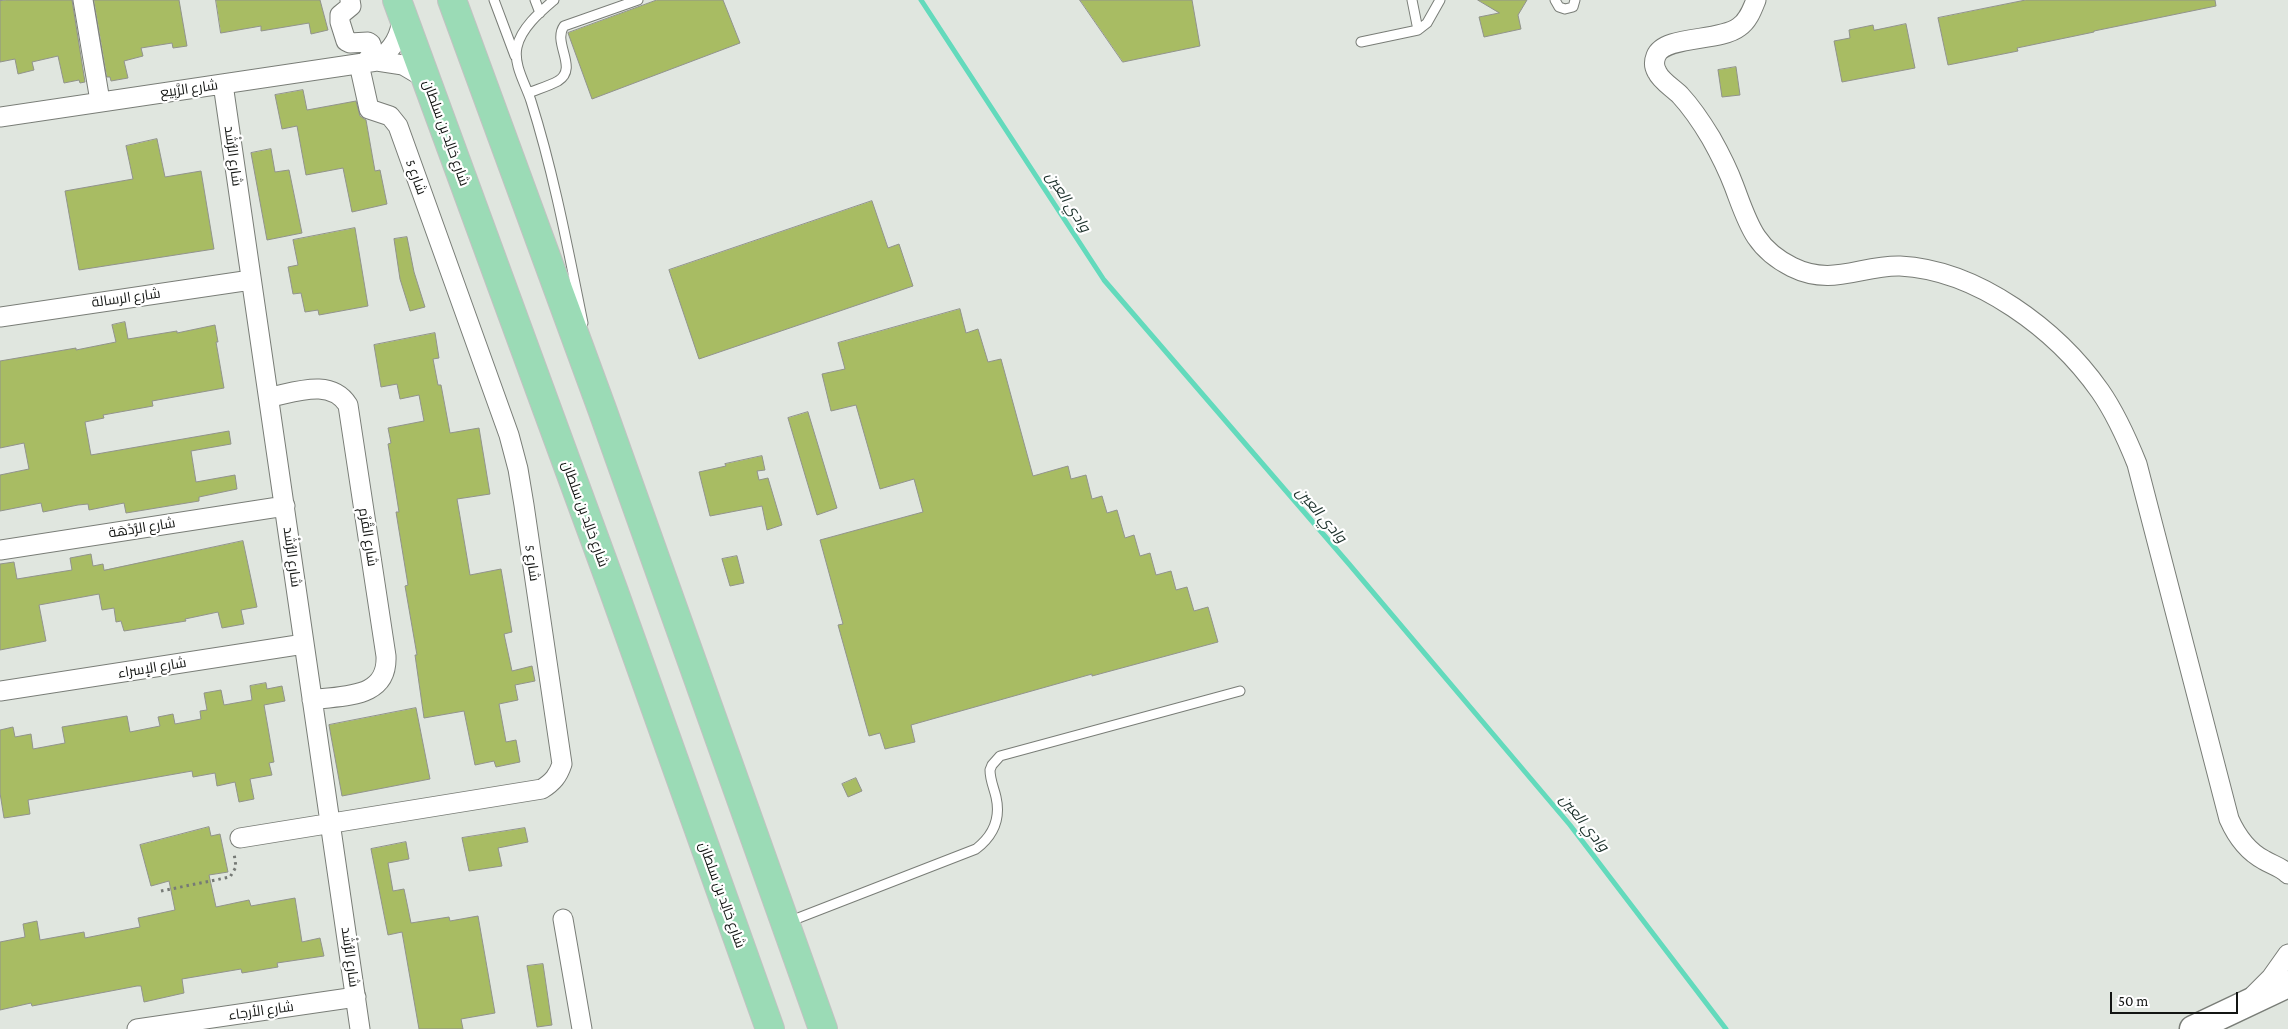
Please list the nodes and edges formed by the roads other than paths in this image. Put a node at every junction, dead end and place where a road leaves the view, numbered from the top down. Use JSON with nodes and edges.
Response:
{"nodes":[{"id":1,"x":83,"y":0,"type":"edge"},
{"id":2,"x":350,"y":0,"type":"edge"},
{"id":3,"x":452,"y":0,"type":"edge"},
{"id":4,"x":494,"y":0,"type":"edge"},
{"id":5,"x":535,"y":0,"type":"edge"},
{"id":6,"x":554,"y":0,"type":"edge"},
{"id":7,"x":638,"y":0,"type":"edge"},
{"id":8,"x":1412,"y":0,"type":"edge"},
{"id":9,"x":1440,"y":0,"type":"edge"},
{"id":10,"x":1556,"y":0,"type":"edge"},
{"id":11,"x":1575,"y":0,"type":"edge"},
{"id":12,"x":1756,"y":0,"type":"edge"},
{"id":13,"x":400,"y":8,"type":"edge"},
{"id":14,"x":540,"y":12,"type":"junction"},
{"id":15,"x":1418,"y":30,"type":"junction"},
{"id":16,"x":1361,"y":42,"type":"dead end"},
{"id":17,"x":517,"y":61,"type":"junction"},
{"id":18,"x":367,"y":62,"type":"junction"},
{"id":19,"x":426,"y":78,"type":"junction"},
{"id":20,"x":223,"y":84,"type":"junction"},
{"id":21,"x":528,"y":93,"type":"junction"},
{"id":22,"x":100,"y":101,"type":"junction"},
{"id":23,"x":0,"y":117,"type":"edge"},
{"id":24,"x":251,"y":280,"type":"junction"},
{"id":25,"x":0,"y":317,"type":"edge"},
{"id":26,"x":270,"y":397,"type":"junction"},
{"id":27,"x":602,"y":409,"type":"junction"},
{"id":28,"x":285,"y":506,"type":"junction"},
{"id":29,"x":0,"y":550,"type":"edge"},
{"id":30,"x":304,"y":644,"type":"junction"},
{"id":31,"x":0,"y":691,"type":"edge"},
{"id":32,"x":1240,"y":691,"type":"dead end"},
{"id":33,"x":312,"y":700,"type":"junction"},
{"id":34,"x":330,"y":823,"type":"junction"},
{"id":35,"x":240,"y":838,"type":"road end"},
{"id":36,"x":2288,"y":874,"type":"edge"},
{"id":37,"x":562,"y":919,"type":"dead end"},
{"id":38,"x":785,"y":923,"type":"junction"},
{"id":39,"x":2288,"y":954,"type":"edge"},
{"id":40,"x":2288,"y":984,"type":"edge"},
{"id":41,"x":356,"y":997,"type":"junction"},
{"id":42,"x":2246,"y":1004,"type":"junction"},
{"id":43,"x":768,"y":1027,"type":"edge"},
{"id":44,"x":138,"y":1029,"type":"edge"},
{"id":45,"x":360,"y":1029,"type":"edge"},
{"id":46,"x":582,"y":1029,"type":"edge"},
{"id":47,"x":823,"y":1029,"type":"edge"},
{"id":48,"x":2193,"y":1029,"type":"edge"}],
"edges":[{"from":1,"to":22,"type":"street"},
{"from":2,"to":18,"type":"street","name":"شارع 5"},
{"from":3,"to":27,"type":"main road"},
{"from":4,"to":17,"type":"lane"},
{"from":5,"to":14,"type":"lane"},
{"from":6,"to":14,"type":"lane"},
{"from":7,"to":21,"type":"lane"},
{"from":8,"to":15,"type":"lane"},
{"from":9,"to":15,"type":"lane"},
{"from":10,"to":11,"type":"lane"},
{"from":12,"to":36,"type":"street"},
{"from":13,"to":18,"type":"street"},
{"from":13,"to":19,"type":"main road","name":"شارع خالِد بن سلطان"},
{"from":14,"to":17,"type":"lane"},
{"from":15,"to":16,"type":"lane"},
{"from":17,"to":21,"type":"lane"},
{"from":18,"to":19,"type":"street","name":"شارع الرَّبِيع"},
{"from":18,"to":20,"type":"street","name":"شارع الرَّبِيع"},
{"from":18,"to":34,"type":"street","name":"شارع 5"},
{"from":19,"to":43,"type":"main road","name":"شارع خالِد بن سلطان"},
{"from":20,"to":22,"type":"street","name":"شارع الرَّبِيع"},
{"from":20,"to":24,"type":"street","name":"شارع الرُّشْد"},
{"from":21,"to":27,"type":"lane"},
{"from":22,"to":23,"type":"street","name":"شارع الرَّبِيع"},
{"from":24,"to":25,"type":"street","name":"شارع الرسالة"},
{"from":24,"to":26,"type":"street","name":"شارع الرُّشْد"},
{"from":26,"to":28,"type":"street","name":"شارع الرُّشْد"},
{"from":26,"to":33,"type":"street","name":"شارع القُرْم"},
{"from":27,"to":38,"type":"main road"},
{"from":28,"to":29,"type":"street","name":"شارع الرُّدْهَة"},
{"from":28,"to":30,"type":"street","name":"شارع الرُّشْد"},
{"from":30,"to":31,"type":"street","name":"شارع الإسراء"},
{"from":30,"to":33,"type":"street","name":"شارع الرُّشْد"},
{"from":32,"to":38,"type":"lane"},
{"from":33,"to":34,"type":"street","name":"شارع الرُّشْد"},
{"from":34,"to":35,"type":"street","name":"شارع 5"},
{"from":34,"to":41,"type":"street","name":"شارع الرُّشْد"},
{"from":37,"to":46,"type":"street"},
{"from":38,"to":47,"type":"main road"},
{"from":39,"to":42,"type":"street"},
{"from":40,"to":42,"type":"main road"},
{"from":41,"to":44,"type":"street","name":"شارع الأرجاء"},
{"from":41,"to":45,"type":"street","name":"شارع الرُّشْد"},
{"from":42,"to":48,"type":"main road"}]}
